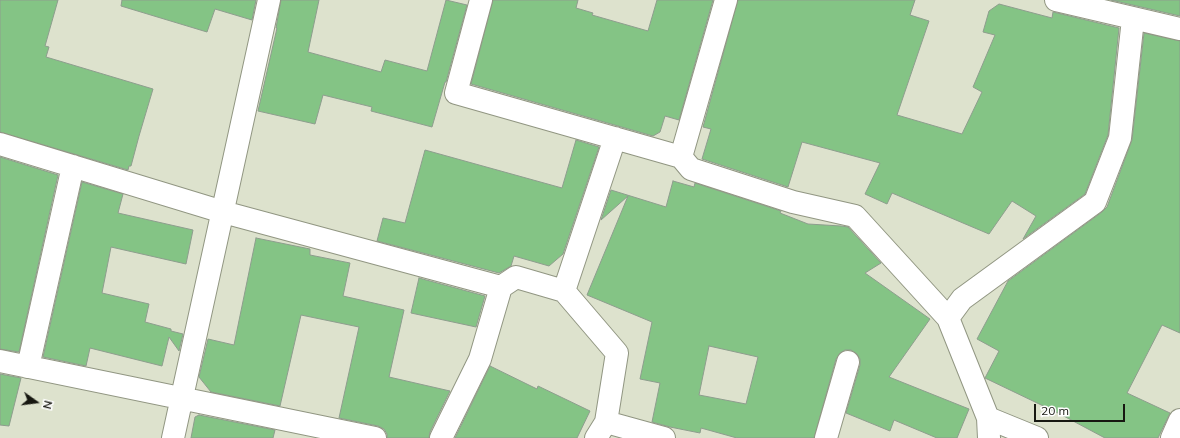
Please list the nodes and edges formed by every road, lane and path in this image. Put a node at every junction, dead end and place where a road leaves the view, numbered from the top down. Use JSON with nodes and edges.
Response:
{"nodes":[{"id":1,"x":269,"y":0,"type":"edge"},
{"id":2,"x":481,"y":0,"type":"edge"},
{"id":3,"x":726,"y":0,"type":"edge"},
{"id":4,"x":1056,"y":0,"type":"edge"},
{"id":5,"x":1083,"y":3,"type":"edge"},
{"id":6,"x":1133,"y":19,"type":"junction"},
{"id":7,"x":1180,"y":29,"type":"edge"},
{"id":8,"x":614,"y":138,"type":"junction"},
{"id":9,"x":0,"y":144,"type":"edge"},
{"id":10,"x":681,"y":157,"type":"junction"},
{"id":11,"x":73,"y":166,"type":"junction"},
{"id":12,"x":223,"y":212,"type":"junction"},
{"id":13,"x":501,"y":287,"type":"junction"},
{"id":14,"x":564,"y":291,"type":"junction"},
{"id":15,"x":948,"y":318,"type":"junction"},
{"id":16,"x":0,"y":361,"type":"edge"},
{"id":17,"x":848,"y":362,"type":"dead end"},
{"id":18,"x":28,"y":367,"type":"junction"},
{"id":19,"x":182,"y":399,"type":"junction"},
{"id":20,"x":1180,"y":420,"type":"edge"},
{"id":21,"x":988,"y":428,"type":"edge"},
{"id":22,"x":601,"y":430,"type":"edge"},
{"id":23,"x":173,"y":438,"type":"edge"},
{"id":24,"x":375,"y":438,"type":"edge"},
{"id":25,"x":441,"y":438,"type":"edge"},
{"id":26,"x":664,"y":438,"type":"edge"},
{"id":27,"x":826,"y":438,"type":"edge"},
{"id":28,"x":1037,"y":438,"type":"edge"},
{"id":29,"x":1172,"y":438,"type":"edge"}],
"edges":[{"from":1,"to":12,"type":"street"},
{"from":2,"to":8,"type":"street"},
{"from":3,"to":10,"type":"street"},
{"from":4,"to":5,"type":"street"},
{"from":5,"to":6,"type":"street"},
{"from":6,"to":7,"type":"street"},
{"from":6,"to":15,"type":"street"},
{"from":8,"to":10,"type":"street"},
{"from":8,"to":14,"type":"street"},
{"from":9,"to":11,"type":"street"},
{"from":10,"to":15,"type":"street"},
{"from":11,"to":12,"type":"street"},
{"from":11,"to":18,"type":"street"},
{"from":12,"to":13,"type":"street"},
{"from":12,"to":19,"type":"street"},
{"from":13,"to":14,"type":"street"},
{"from":13,"to":25,"type":"street"},
{"from":14,"to":22,"type":"street"},
{"from":15,"to":21,"type":"street"},
{"from":16,"to":18,"type":"street"},
{"from":17,"to":27,"type":"street"},
{"from":18,"to":19,"type":"street"},
{"from":19,"to":23,"type":"street"},
{"from":19,"to":24,"type":"street"},
{"from":20,"to":29,"type":"street"},
{"from":21,"to":28,"type":"street"},
{"from":22,"to":26,"type":"street"}]}
